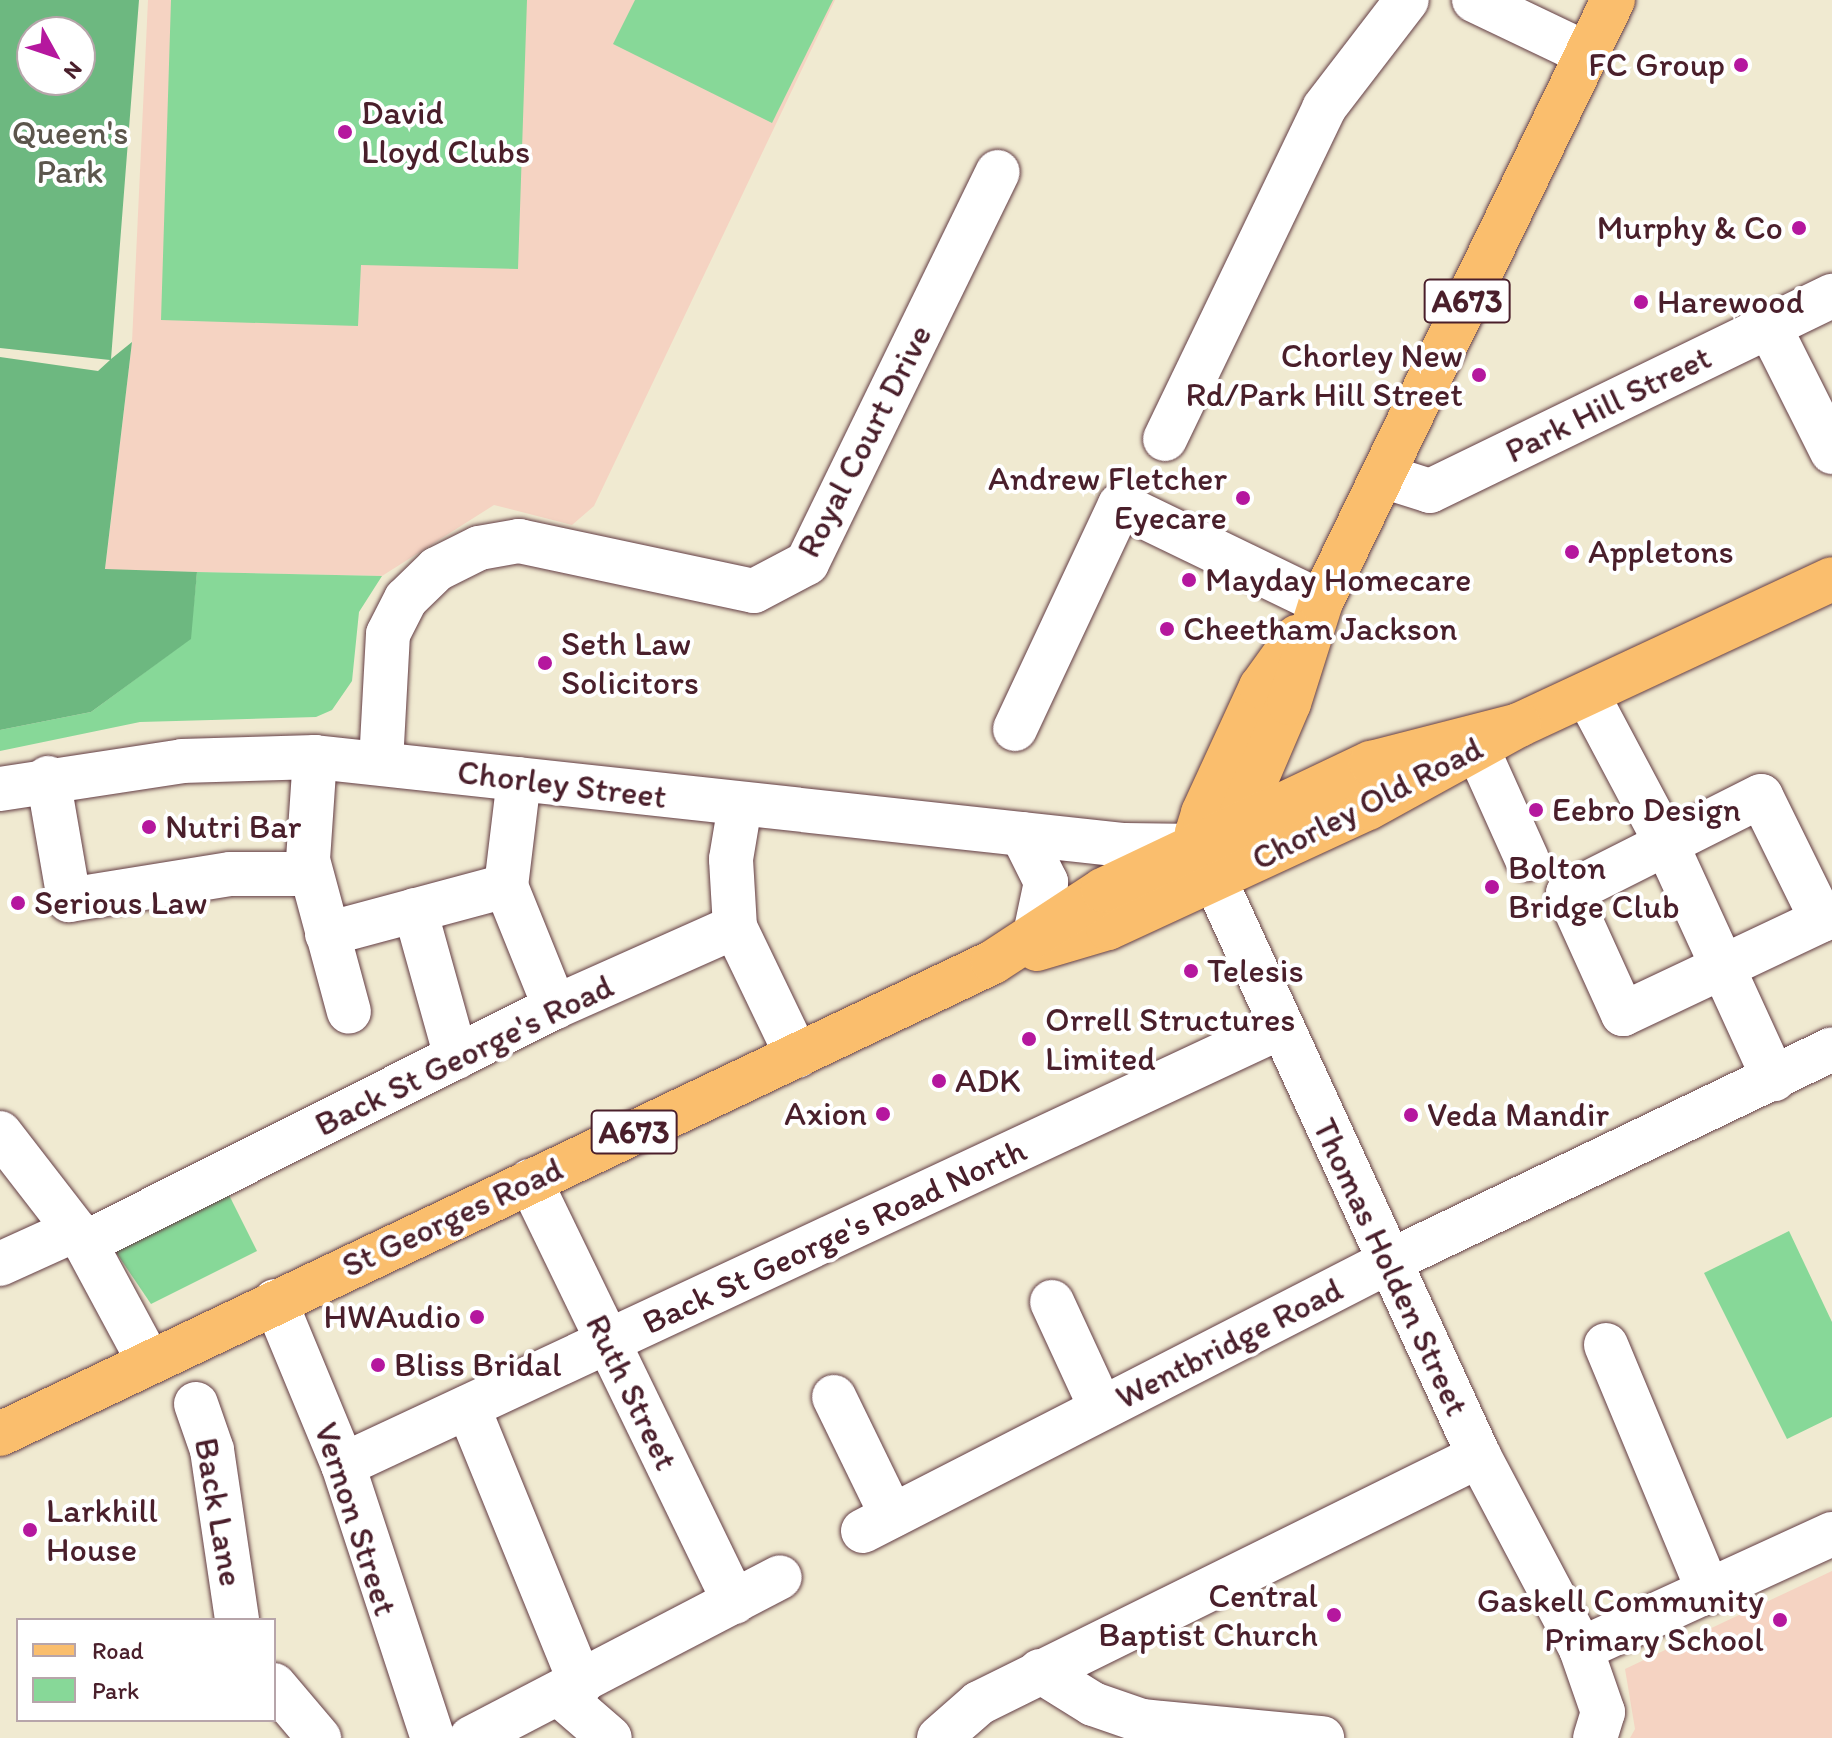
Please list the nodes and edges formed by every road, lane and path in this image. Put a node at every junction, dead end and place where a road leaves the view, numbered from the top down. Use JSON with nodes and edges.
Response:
{"nodes":[{"id":1,"x":1407,"y":0,"type":"edge"},
{"id":2,"x":1474,"y":0,"type":"edge"},
{"id":3,"x":1613,"y":0,"type":"edge"},
{"id":4,"x":1587,"y":54,"type":"junction"},
{"id":5,"x":998,"y":172,"type":"dead end"},
{"id":6,"x":1832,"y":296,"type":"edge"},
{"id":7,"x":1769,"y":326,"type":"junction"},
{"id":8,"x":1165,"y":439,"type":"dead end"},
{"id":9,"x":1832,"y":452,"type":"edge"},
{"id":10,"x":1383,"y":476,"type":"junction"},
{"id":11,"x":1826,"y":577,"type":"edge"},
{"id":12,"x":1321,"y":602,"type":"junction"},
{"id":13,"x":1587,"y":694,"type":"junction"},
{"id":14,"x":1519,"y":725,"type":"junction"},
{"id":15,"x":1015,"y":729,"type":"dead end"},
{"id":16,"x":1477,"y":748,"type":"junction"},
{"id":17,"x":315,"y":757,"type":"junction"},
{"id":18,"x":381,"y":763,"type":"junction"},
{"id":19,"x":48,"y":778,"type":"junction"},
{"id":20,"x":519,"y":779,"type":"junction"},
{"id":21,"x":0,"y":789,"type":"edge"},
{"id":22,"x":740,"y":805,"type":"junction"},
{"id":23,"x":1022,"y":834,"type":"junction"},
{"id":24,"x":1665,"y":841,"type":"junction"},
{"id":25,"x":1204,"y":853,"type":"junction"},
{"id":26,"x":1527,"y":859,"type":"dead end"},
{"id":27,"x":311,"y":874,"type":"junction"},
{"id":28,"x":506,"y":886,"type":"junction"},
{"id":29,"x":415,"y":910,"type":"junction"},
{"id":30,"x":1827,"y":917,"type":"edge"},
{"id":31,"x":735,"y":927,"type":"junction"},
{"id":32,"x":327,"y":934,"type":"junction"},
{"id":33,"x":1035,"y":934,"type":"junction"},
{"id":34,"x":993,"y":962,"type":"junction"},
{"id":35,"x":1725,"y":966,"type":"junction"},
{"id":36,"x":555,"y":1007,"type":"junction"},
{"id":37,"x":349,"y":1012,"type":"dead end"},
{"id":38,"x":1281,"y":1027,"type":"junction"},
{"id":39,"x":1832,"y":1049,"type":"edge"},
{"id":40,"x":797,"y":1056,"type":"junction"},
{"id":41,"x":456,"y":1057,"type":"junction"},
{"id":42,"x":1774,"y":1079,"type":"junction"},
{"id":43,"x":0,"y":1133,"type":"edge"},
{"id":44,"x":530,"y":1181,"type":"junction"},
{"id":45,"x":80,"y":1237,"type":"junction"},
{"id":46,"x":1388,"y":1262,"type":"junction"},
{"id":47,"x":0,"y":1264,"type":"edge"},
{"id":48,"x":275,"y":1301,"type":"junction"},
{"id":49,"x":1052,"y":1302,"type":"dead end"},
{"id":50,"x":608,"y":1342,"type":"junction"},
{"id":51,"x":149,"y":1362,"type":"junction"},
{"id":52,"x":1621,"y":1364,"type":"dead end"},
{"id":53,"x":834,"y":1397,"type":"dead end"},
{"id":54,"x":196,"y":1404,"type":"dead end"},
{"id":55,"x":468,"y":1407,"type":"junction"},
{"id":56,"x":1101,"y":1408,"type":"junction"},
{"id":57,"x":0,"y":1434,"type":"edge"},
{"id":58,"x":1479,"y":1456,"type":"junction"},
{"id":59,"x":343,"y":1465,"type":"junction"},
{"id":60,"x":1832,"y":1534,"type":"edge"},
{"id":61,"x":780,"y":1577,"type":"dead end"},
{"id":62,"x":1709,"y":1592,"type":"junction"},
{"id":63,"x":734,"y":1602,"type":"junction"},
{"id":64,"x":237,"y":1618,"type":"edge"},
{"id":65,"x":1581,"y":1649,"type":"junction"},
{"id":66,"x":1040,"y":1671,"type":"junction"},
{"id":67,"x":276,"y":1687,"type":"edge"},
{"id":68,"x":570,"y":1689,"type":"junction"},
{"id":69,"x":1118,"y":1725,"type":"edge"},
{"id":70,"x":319,"y":1738,"type":"edge"},
{"id":71,"x":433,"y":1738,"type":"edge"},
{"id":72,"x":471,"y":1738,"type":"edge"},
{"id":73,"x":610,"y":1738,"type":"edge"},
{"id":74,"x":939,"y":1738,"type":"edge"},
{"id":75,"x":1322,"y":1738,"type":"edge"},
{"id":76,"x":1595,"y":1738,"type":"edge"}],
"edges":[{"from":1,"to":8,"type":"street"},
{"from":2,"to":4,"type":"street"},
{"from":3,"to":4,"type":"main road","number":"A673"},
{"from":4,"to":10,"type":"main road","number":"A673"},
{"from":5,"to":18,"type":"street","name":"Royal Court Drive"},
{"from":6,"to":7,"type":"street","name":"Park Hill Street"},
{"from":7,"to":9,"type":"street"},
{"from":7,"to":10,"type":"street","name":"Park Hill Street"},
{"from":10,"to":12,"type":"main road","number":"A673"},
{"from":11,"to":13,"type":"main road","name":"Chorley Old Road"},
{"from":12,"to":15,"type":"street"},
{"from":12,"to":25,"type":"main road","number":"A673"},
{"from":13,"to":14,"type":"main road","name":"Chorley Old Road"},
{"from":13,"to":24,"type":"street"},
{"from":14,"to":16,"type":"main road","name":"Chorley Old Road"},
{"from":14,"to":25,"type":"main road","name":"Chorley Old Road"},
{"from":16,"to":25,"type":"main road","name":"Chorley Old Road"},
{"from":16,"to":26,"type":"street"},
{"from":17,"to":18,"type":"street","name":"Chorley Street"},
{"from":17,"to":19,"type":"street","name":"Chorley Street"},
{"from":17,"to":27,"type":"street"},
{"from":18,"to":20,"type":"street","name":"Chorley Street"},
{"from":19,"to":21,"type":"street","name":"Chorley Street"},
{"from":19,"to":27,"type":"street"},
{"from":20,"to":22,"type":"street","name":"Chorley Street"},
{"from":20,"to":28,"type":"street"},
{"from":22,"to":23,"type":"street","name":"Chorley Street"},
{"from":22,"to":31,"type":"street"},
{"from":23,"to":25,"type":"street","name":"Chorley Street"},
{"from":23,"to":33,"type":"street"},
{"from":24,"to":30,"type":"street"},
{"from":24,"to":35,"type":"street"},
{"from":24,"to":35,"type":"street"},
{"from":25,"to":33,"type":"main road","name":"St Georges Road","number":"A673"},
{"from":25,"to":34,"type":"main road","name":"St Georges Road","number":"A673"},
{"from":25,"to":38,"type":"street","name":"Thomas Holden Street"},
{"from":27,"to":32,"type":"street"},
{"from":28,"to":29,"type":"street"},
{"from":28,"to":36,"type":"street"},
{"from":29,"to":32,"type":"street"},
{"from":29,"to":41,"type":"street"},
{"from":30,"to":35,"type":"street"},
{"from":31,"to":36,"type":"street","name":"Back St George's Road"},
{"from":31,"to":40,"type":"street"},
{"from":32,"to":37,"type":"street"},
{"from":33,"to":34,"type":"main road","name":"St Georges Road","number":"A673"},
{"from":34,"to":40,"type":"main road","name":"St Georges Road","number":"A673"},
{"from":35,"to":42,"type":"street"},
{"from":36,"to":41,"type":"street","name":"Back St George's Road"},
{"from":38,"to":46,"type":"street","name":"Thomas Holden Street"},
{"from":38,"to":50,"type":"street","name":"Back St George's Road North"},
{"from":39,"to":42,"type":"street","name":"Wentbridge Road"},
{"from":40,"to":44,"type":"main road","name":"St Georges Road","number":"A673"},
{"from":41,"to":45,"type":"street","name":"Back St George's Road"},
{"from":42,"to":46,"type":"street","name":"Wentbridge Road"},
{"from":43,"to":45,"type":"street"},
{"from":44,"to":48,"type":"main road","name":"St Georges Road","number":"A673"},
{"from":44,"to":50,"type":"street","name":"Ruth Street"},
{"from":45,"to":47,"type":"street","name":"Back St George's Road"},
{"from":45,"to":51,"type":"street"},
{"from":46,"to":56,"type":"street","name":"Wentbridge Road"},
{"from":46,"to":58,"type":"street","name":"Thomas Holden Street"},
{"from":48,"to":51,"type":"main road","name":"St Georges Road","number":"A673"},
{"from":48,"to":59,"type":"street","name":"Vernon Street"},
{"from":49,"to":56,"type":"street","name":"Wentbridge Road"},
{"from":50,"to":55,"type":"street","name":"Back St George's Road North"},
{"from":50,"to":63,"type":"street","name":"Ruth Street"},
{"from":51,"to":57,"type":"main road","name":"St Georges Road","number":"A673"},
{"from":52,"to":62,"type":"street"},
{"from":53,"to":56,"type":"street","name":"Wentbridge Road"},
{"from":54,"to":64,"type":"street","name":"Back Lane"},
{"from":55,"to":59,"type":"street","name":"Back St George's Road North"},
{"from":55,"to":68,"type":"street"},
{"from":58,"to":65,"type":"street","name":"Thomas Holden Street"},
{"from":58,"to":66,"type":"street"},
{"from":59,"to":71,"type":"street","name":"Vernon Street"},
{"from":60,"to":62,"type":"street"},
{"from":61,"to":63,"type":"street"},
{"from":62,"to":65,"type":"street"},
{"from":63,"to":68,"type":"street"},
{"from":65,"to":76,"type":"street","name":"Thomas Holden Street"},
{"from":66,"to":69,"type":"street"},
{"from":66,"to":74,"type":"street"},
{"from":67,"to":70,"type":"street"},
{"from":68,"to":72,"type":"street"},
{"from":68,"to":73,"type":"street"},
{"from":69,"to":75,"type":"street"}]}
